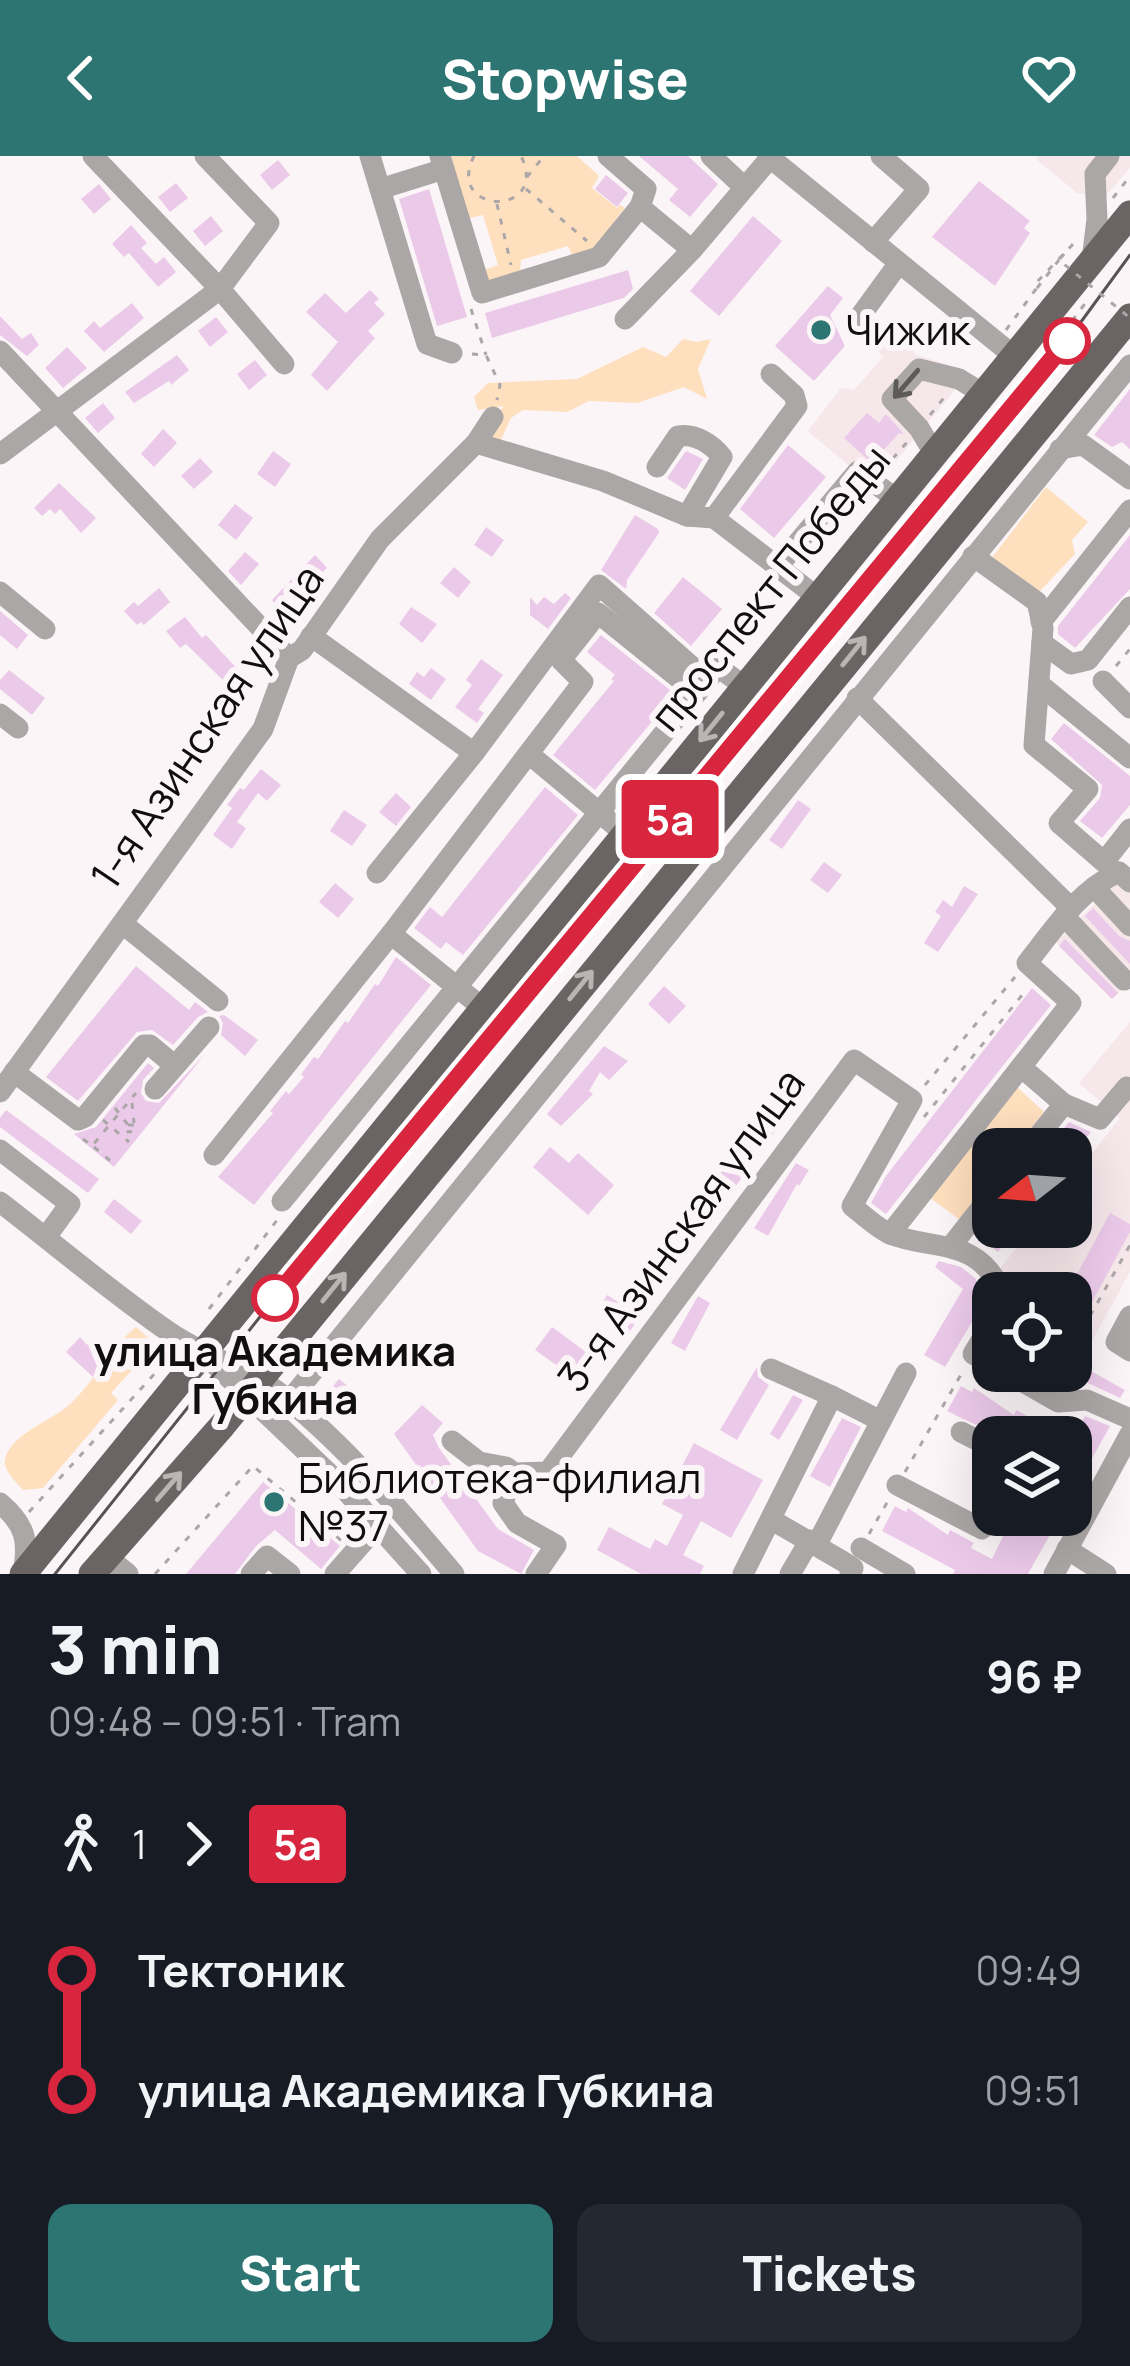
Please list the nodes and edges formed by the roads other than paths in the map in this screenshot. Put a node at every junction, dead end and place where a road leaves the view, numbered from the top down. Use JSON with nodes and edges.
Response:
{"nodes":[{"id":1,"x":93,"y":156,"type":"edge"},
{"id":2,"x":206,"y":156,"type":"edge"},
{"id":3,"x":370,"y":156,"type":"edge"},
{"id":4,"x":608,"y":156,"type":"edge"},
{"id":5,"x":711,"y":156,"type":"edge"},
{"id":6,"x":880,"y":156,"type":"edge"},
{"id":7,"x":1109,"y":156,"type":"edge"},
{"id":8,"x":769,"y":157,"type":"edge"},
{"id":9,"x":442,"y":162,"type":"edge"},
{"id":10,"x":744,"y":187,"type":"junction"},
{"id":11,"x":380,"y":189,"type":"junction"},
{"id":12,"x":640,"y":207,"type":"junction"},
{"id":13,"x":1119,"y":209,"type":"edge"},
{"id":14,"x":873,"y":242,"type":"junction"},
{"id":15,"x":692,"y":250,"type":"junction"},
{"id":16,"x":1078,"y":251,"type":"junction"},
{"id":17,"x":899,"y":262,"type":"junction"},
{"id":18,"x":220,"y":289,"type":"junction"},
{"id":19,"x":1130,"y":317,"type":"edge"},
{"id":20,"x":625,"y":319,"type":"dead end"},
{"id":21,"x":856,"y":322,"type":"dead end"},
{"id":22,"x":1006,"y":348,"type":"junction"},
{"id":23,"x":0,"y":351,"type":"edge"},
{"id":24,"x":452,"y":353,"type":"road end"},
{"id":25,"x":284,"y":364,"type":"dead end"},
{"id":26,"x":1129,"y":368,"type":"edge"},
{"id":27,"x":771,"y":374,"type":"dead end"},
{"id":28,"x":970,"y":386,"type":"junction"},
{"id":29,"x":57,"y":410,"type":"junction"},
{"id":30,"x":493,"y":417,"type":"road end"},
{"id":31,"x":476,"y":443,"type":"junction"},
{"id":32,"x":1060,"y":449,"type":"junction"},
{"id":33,"x":934,"y":453,"type":"junction"},
{"id":34,"x":0,"y":454,"type":"edge"},
{"id":35,"x":657,"y":467,"type":"dead end"},
{"id":36,"x":1130,"y":479,"type":"edge"},
{"id":37,"x":992,"y":483,"type":"junction"},
{"id":38,"x":884,"y":490,"type":"junction"},
{"id":39,"x":1016,"y":503,"type":"junction"},
{"id":40,"x":1130,"y":510,"type":"edge"},
{"id":41,"x":687,"y":517,"type":"junction"},
{"id":42,"x":714,"y":518,"type":"junction"},
{"id":43,"x":973,"y":556,"type":"junction"},
{"id":44,"x":779,"y":565,"type":"junction"},
{"id":45,"x":0,"y":592,"type":"edge"},
{"id":46,"x":817,"y":597,"type":"junction"},
{"id":47,"x":1130,"y":607,"type":"edge"},
{"id":48,"x":45,"y":629,"type":"dead end"},
{"id":49,"x":1041,"y":632,"type":"junction"},
{"id":50,"x":311,"y":636,"type":"junction"},
{"id":51,"x":289,"y":658,"type":"junction"},
{"id":52,"x":1071,"y":664,"type":"junction"},
{"id":53,"x":1103,"y":681,"type":"road end"},
{"id":54,"x":702,"y":686,"type":"junction"},
{"id":55,"x":744,"y":686,"type":"junction"},
{"id":56,"x":1045,"y":689,"type":"junction"},
{"id":57,"x":857,"y":698,"type":"junction"},
{"id":58,"x":1130,"y":708,"type":"edge"},
{"id":59,"x":473,"y":753,"type":"junction"},
{"id":60,"x":530,"y":754,"type":"junction"},
{"id":61,"x":1130,"y":758,"type":"edge"},
{"id":62,"x":599,"y":812,"type":"junction"},
{"id":63,"x":1130,"y":829,"type":"edge"},
{"id":64,"x":625,"y":834,"type":"junction"},
{"id":65,"x":377,"y":873,"type":"dead end"},
{"id":66,"x":1130,"y":882,"type":"edge"},
{"id":67,"x":1094,"y":887,"type":"junction"},
{"id":68,"x":1067,"y":912,"type":"junction"},
{"id":69,"x":123,"y":924,"type":"junction"},
{"id":70,"x":1130,"y":926,"type":"edge"},
{"id":71,"x":391,"y":934,"type":"junction"},
{"id":72,"x":1124,"y":980,"type":"dead end"},
{"id":73,"x":457,"y":987,"type":"junction"},
{"id":74,"x":218,"y":1001,"type":"dead end"},
{"id":75,"x":483,"y":1008,"type":"junction"},
{"id":76,"x":209,"y":1027,"type":"dead end"},
{"id":77,"x":175,"y":1065,"type":"junction"},
{"id":78,"x":1021,"y":1067,"type":"junction"},
{"id":79,"x":14,"y":1072,"type":"junction"},
{"id":80,"x":155,"y":1089,"type":"dead end"},
{"id":81,"x":1130,"y":1089,"type":"edge"},
{"id":82,"x":0,"y":1092,"type":"edge"},
{"id":83,"x":1064,"y":1104,"type":"junction"},
{"id":84,"x":355,"y":1112,"type":"junction"},
{"id":85,"x":1045,"y":1128,"type":"edge"},
{"id":86,"x":381,"y":1134,"type":"junction"},
{"id":87,"x":0,"y":1150,"type":"edge"},
{"id":88,"x":214,"y":1155,"type":"dead end"},
{"id":89,"x":282,"y":1201,"type":"dead end"},
{"id":90,"x":0,"y":1202,"type":"edge"},
{"id":91,"x":972,"y":1220,"type":"edge"},
{"id":92,"x":890,"y":1234,"type":"junction"},
{"id":93,"x":46,"y":1237,"type":"junction"},
{"id":94,"x":952,"y":1245,"type":"junction"},
{"id":95,"x":990,"y":1272,"type":"edge"},
{"id":96,"x":1130,"y":1316,"type":"edge"},
{"id":97,"x":1130,"y":1351,"type":"edge"},
{"id":98,"x":205,"y":1354,"type":"junction"},
{"id":99,"x":771,"y":1369,"type":"dead end"},
{"id":100,"x":906,"y":1373,"type":"dead end"},
{"id":101,"x":254,"y":1387,"type":"junction"},
{"id":102,"x":1041,"y":1392,"type":"edge"},
{"id":103,"x":832,"y":1396,"type":"junction"},
{"id":104,"x":289,"y":1401,"type":"junction"},
{"id":105,"x":1130,"y":1419,"type":"edge"},
{"id":106,"x":881,"y":1421,"type":"junction"},
{"id":107,"x":961,"y":1432,"type":"dead end"},
{"id":108,"x":1130,"y":1435,"type":"edge"},
{"id":109,"x":972,"y":1438,"type":"edge"},
{"id":110,"x":452,"y":1441,"type":"dead end"},
{"id":111,"x":514,"y":1473,"type":"junction"},
{"id":112,"x":897,"y":1485,"type":"road end"},
{"id":113,"x":1093,"y":1501,"type":"joint"},
{"id":114,"x":0,"y":1503,"type":"edge"},
{"id":115,"x":772,"y":1520,"type":"junction"},
{"id":116,"x":379,"y":1524,"type":"junction"},
{"id":117,"x":972,"y":1524,"type":"edge"},
{"id":118,"x":813,"y":1542,"type":"junction"},
{"id":119,"x":861,"y":1548,"type":"road end"},
{"id":120,"x":1067,"y":1549,"type":"junction"},
{"id":121,"x":109,"y":1568,"type":"edge"},
{"id":122,"x":23,"y":1574,"type":"edge"},
{"id":123,"x":251,"y":1574,"type":"edge"},
{"id":124,"x":290,"y":1574,"type":"edge"},
{"id":125,"x":334,"y":1574,"type":"edge"},
{"id":126,"x":421,"y":1574,"type":"edge"},
{"id":127,"x":454,"y":1574,"type":"edge"},
{"id":128,"x":536,"y":1574,"type":"edge"},
{"id":129,"x":742,"y":1574,"type":"edge"},
{"id":130,"x":790,"y":1574,"type":"edge"},
{"id":131,"x":850,"y":1574,"type":"edge"},
{"id":132,"x":904,"y":1574,"type":"edge"},
{"id":133,"x":1054,"y":1574,"type":"edge"},
{"id":134,"x":1106,"y":1574,"type":"edge"}],
"edges":[{"from":1,"to":18,"type":"street"},
{"from":2,"to":18,"type":"street"},
{"from":3,"to":11,"type":"street"},
{"from":4,"to":12,"type":"street"},
{"from":5,"to":10,"type":"street"},
{"from":6,"to":14,"type":"street"},
{"from":7,"to":16,"type":"street"},
{"from":8,"to":10,"type":"street"},
{"from":8,"to":14,"type":"street"},
{"from":9,"to":11,"type":"street"},
{"from":9,"to":12,"type":"street"},
{"from":10,"to":15,"type":"street"},
{"from":11,"to":24,"type":"street"},
{"from":12,"to":15,"type":"street"},
{"from":13,"to":16,"type":"main road","name":"проспект Победы"},
{"from":14,"to":17,"type":"street"},
{"from":15,"to":20,"type":"street"},
{"from":16,"to":22,"type":"main road","name":"проспект Победы"},
{"from":17,"to":21,"type":"street"},
{"from":17,"to":22,"type":"street"},
{"from":18,"to":25,"type":"street"},
{"from":18,"to":29,"type":"street"},
{"from":19,"to":37,"type":"main road"},
{"from":22,"to":28,"type":"main road","name":"проспект Победы"},
{"from":23,"to":29,"type":"street"},
{"from":26,"to":32,"type":"street"},
{"from":27,"to":42,"type":"street"},
{"from":28,"to":33,"type":"main road","name":"проспект Победы"},
{"from":28,"to":33,"type":"street","one_way":true},
{"from":29,"to":34,"type":"street"},
{"from":29,"to":51,"type":"street"},
{"from":30,"to":31,"type":"street","name":"1-я Азинская улица"},
{"from":31,"to":41,"type":"street"},
{"from":31,"to":50,"type":"street","name":"1-я Азинская улица"},
{"from":32,"to":36,"type":"street"},
{"from":32,"to":39,"type":"street"},
{"from":33,"to":38,"type":"main road","name":"проспект Победы"},
{"from":35,"to":41,"type":"street"},
{"from":37,"to":39,"type":"street"},
{"from":101,"to":37,"type":"main road","one_way":true},
{"from":38,"to":44,"type":"street"},
{"from":38,"to":46,"type":"main road","name":"проспект Победы"},
{"from":39,"to":43,"type":"street"},
{"from":40,"to":49,"type":"street"},
{"from":41,"to":42,"type":"street"},
{"from":42,"to":44,"type":"street"},
{"from":43,"to":49,"type":"street"},
{"from":43,"to":57,"type":"street"},
{"from":44,"to":46,"type":"street"},
{"from":45,"to":48,"type":"street"},
{"from":46,"to":55,"type":"main road","name":"проспект Победы"},
{"from":47,"to":52,"type":"street"},
{"from":49,"to":52,"type":"street"},
{"from":49,"to":56,"type":"street"},
{"from":50,"to":51,"type":"street","name":"1-я Азинская улица"},
{"from":50,"to":59,"type":"street"},
{"from":51,"to":69,"type":"street","name":"1-я Азинская улица"},
{"from":52,"to":56,"type":"street"},
{"from":53,"to":58,"type":"street"},
{"from":54,"to":55,"type":"street"},
{"from":54,"to":59,"type":"street"},
{"from":54,"to":60,"type":"street"},
{"from":54,"to":62,"type":"street"},
{"from":55,"to":64,"type":"main road","name":"проспект Победы","one_way":true},
{"from":56,"to":61,"type":"street"},
{"from":56,"to":63,"type":"street"},
{"from":57,"to":68,"type":"street"},
{"from":57,"to":104,"type":"street"},
{"from":59,"to":65,"type":"street"},
{"from":60,"to":62,"type":"street"},
{"from":60,"to":71,"type":"street"},
{"from":62,"to":64,"type":"street"},
{"from":62,"to":73,"type":"street"},
{"from":64,"to":75,"type":"main road","name":"проспект Победы"},
{"from":66,"to":67,"type":"street"},
{"from":67,"to":68,"type":"street"},
{"from":67,"to":70,"type":"street"},
{"from":68,"to":72,"type":"street"},
{"from":68,"to":78,"type":"street"},
{"from":69,"to":74,"type":"street"},
{"from":69,"to":79,"type":"street","name":"1-я Азинская улица"},
{"from":71,"to":73,"type":"street"},
{"from":71,"to":88,"type":"street"},
{"from":73,"to":75,"type":"street"},
{"from":73,"to":84,"type":"street"},
{"from":75,"to":86,"type":"main road","name":"проспект Победы"},
{"from":76,"to":77,"type":"street"},
{"from":77,"to":79,"type":"street"},
{"from":77,"to":80,"type":"street"},
{"from":78,"to":83,"type":"street"},
{"from":78,"to":92,"type":"street"},
{"from":79,"to":82,"type":"street","name":"1-я Азинская улица"},
{"from":81,"to":83,"type":"street"},
{"from":83,"to":85,"type":"street"},
{"from":84,"to":86,"type":"street"},
{"from":84,"to":89,"type":"street"},
{"from":86,"to":98,"type":"main road","name":"проспект Победы"},
{"from":87,"to":93,"type":"street"},
{"from":90,"to":93,"type":"street"},
{"from":91,"to":94,"type":"street"},
{"from":92,"to":94,"type":"street"},
{"from":92,"to":111,"type":"street","name":"3-я Азинская улица"},
{"from":93,"to":98,"type":"street"},
{"from":94,"to":95,"type":"street"},
{"from":96,"to":97,"type":"street"},
{"from":98,"to":101,"type":"street"},
{"from":98,"to":122,"type":"main road","name":"проспект Победы"},
{"from":99,"to":103,"type":"street"},
{"from":100,"to":106,"type":"street"},
{"from":101,"to":104,"type":"street"},
{"from":101,"to":116,"type":"street"},
{"from":121,"to":101,"type":"main road","one_way":true},
{"from":102,"to":105,"type":"street"},
{"from":103,"to":106,"type":"street"},
{"from":103,"to":115,"type":"street"},
{"from":104,"to":127,"type":"street"},
{"from":106,"to":118,"type":"street"},
{"from":107,"to":109,"type":"street"},
{"from":108,"to":113,"type":"street"},
{"from":110,"to":111,"type":"street"},
{"from":111,"to":128,"type":"street"},
{"from":112,"to":117,"type":"street"},
{"from":113,"to":120,"type":"street"},
{"from":114,"to":122,"type":"street"},
{"from":115,"to":118,"type":"street"},
{"from":115,"to":129,"type":"street"},
{"from":116,"to":125,"type":"street"},
{"from":116,"to":126,"type":"street"},
{"from":118,"to":130,"type":"street"},
{"from":118,"to":131,"type":"street"},
{"from":119,"to":132,"type":"street"},
{"from":120,"to":133,"type":"street"},
{"from":120,"to":134,"type":"street"},
{"from":123,"to":124,"type":"street"}]}
